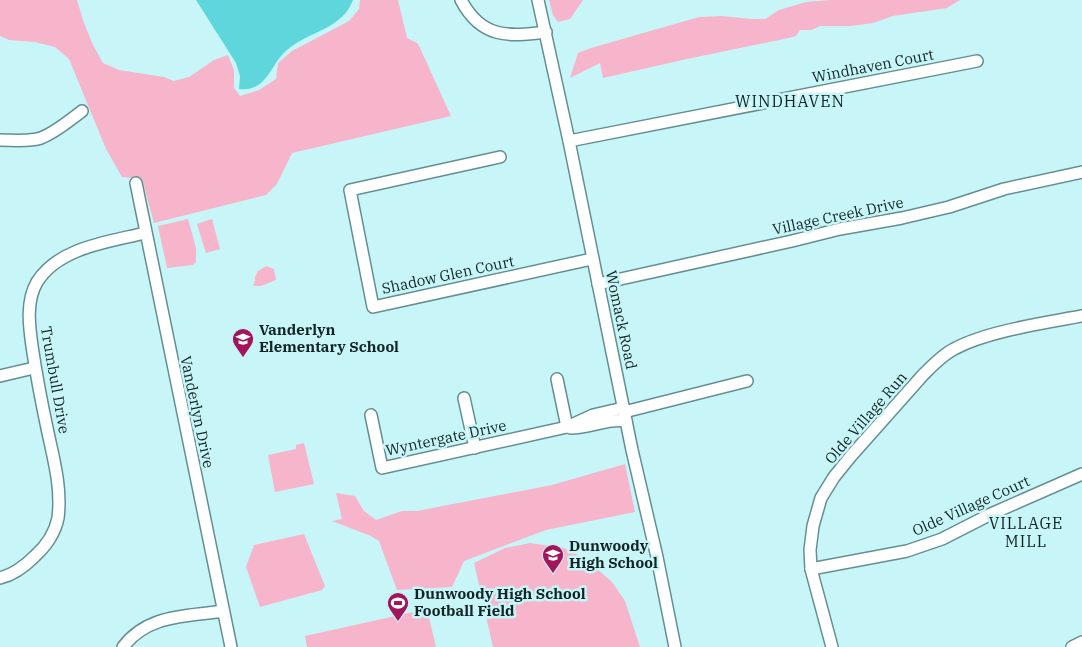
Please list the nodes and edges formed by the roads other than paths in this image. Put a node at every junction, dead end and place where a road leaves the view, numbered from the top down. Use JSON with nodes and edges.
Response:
{"nodes":[{"id":1,"x":461,"y":0,"type":"edge"},
{"id":2,"x":538,"y":0,"type":"edge"},
{"id":3,"x":546,"y":32,"type":"junction"},
{"id":4,"x":977,"y":61,"type":"dead end"},
{"id":5,"x":82,"y":111,"type":"dead end"},
{"id":6,"x":0,"y":140,"type":"edge"},
{"id":7,"x":569,"y":141,"type":"junction"},
{"id":8,"x":500,"y":157,"type":"dead end"},
{"id":9,"x":1082,"y":172,"type":"edge"},
{"id":10,"x":136,"y":183,"type":"dead end"},
{"id":11,"x":145,"y":233,"type":"junction"},
{"id":12,"x":592,"y":259,"type":"junction"},
{"id":13,"x":598,"y":284,"type":"junction"},
{"id":14,"x":1082,"y":316,"type":"edge"},
{"id":15,"x":34,"y":368,"type":"junction"},
{"id":16,"x":0,"y":376,"type":"edge"},
{"id":17,"x":557,"y":379,"type":"dead end"},
{"id":18,"x":747,"y":382,"type":"dead end"},
{"id":19,"x":464,"y":398,"type":"dead end"},
{"id":20,"x":625,"y":413,"type":"junction"},
{"id":21,"x":371,"y":415,"type":"dead end"},
{"id":22,"x":567,"y":427,"type":"junction"},
{"id":23,"x":475,"y":448,"type":"junction"},
{"id":24,"x":1082,"y":474,"type":"edge"},
{"id":25,"x":811,"y":568,"type":"junction"},
{"id":26,"x":0,"y":578,"type":"edge"},
{"id":27,"x":223,"y":611,"type":"junction"},
{"id":28,"x":1082,"y":642,"type":"edge"},
{"id":29,"x":123,"y":647,"type":"edge"},
{"id":30,"x":231,"y":647,"type":"edge"},
{"id":31,"x":675,"y":647,"type":"edge"},
{"id":32,"x":832,"y":647,"type":"edge"},
{"id":33,"x":1072,"y":647,"type":"edge"}],
"edges":[{"from":1,"to":3,"type":"street"},
{"from":2,"to":3,"type":"street","name":"Womack Road"},
{"from":3,"to":7,"type":"street","name":"Womack Road"},
{"from":4,"to":7,"type":"street","name":"Windhaven Court"},
{"from":5,"to":6,"type":"street"},
{"from":7,"to":12,"type":"street","name":"Womack Road"},
{"from":8,"to":12,"type":"street","name":"Shadow Glen Court"},
{"from":9,"to":13,"type":"street","name":"Village Creek Drive"},
{"from":10,"to":11,"type":"street","name":"Vanderlyn Drive"},
{"from":11,"to":15,"type":"street","name":"Trumbull Drive"},
{"from":11,"to":27,"type":"street","name":"Vanderlyn Drive"},
{"from":12,"to":13,"type":"street","name":"Womack Road"},
{"from":13,"to":20,"type":"street","name":"Womack Road"},
{"from":14,"to":25,"type":"street","name":"Olde Village Run"},
{"from":15,"to":16,"type":"street"},
{"from":15,"to":26,"type":"street","name":"Trumbull Drive"},
{"from":17,"to":22,"type":"street"},
{"from":18,"to":20,"type":"street","name":"Wyntergate Drive"},
{"from":19,"to":23,"type":"street"},
{"from":20,"to":22,"type":"street","name":"Wyntergate Drive"},
{"from":20,"to":31,"type":"street","name":"Womack Road"},
{"from":21,"to":23,"type":"street","name":"Wyntergate Drive"},
{"from":22,"to":23,"type":"street","name":"Wyntergate Drive"},
{"from":24,"to":25,"type":"street","name":"Olde Village Court"},
{"from":25,"to":32,"type":"street","name":"Olde Village Run"},
{"from":27,"to":29,"type":"street"},
{"from":27,"to":30,"type":"street","name":"Vanderlyn Drive"},
{"from":28,"to":33,"type":"street"}]}
